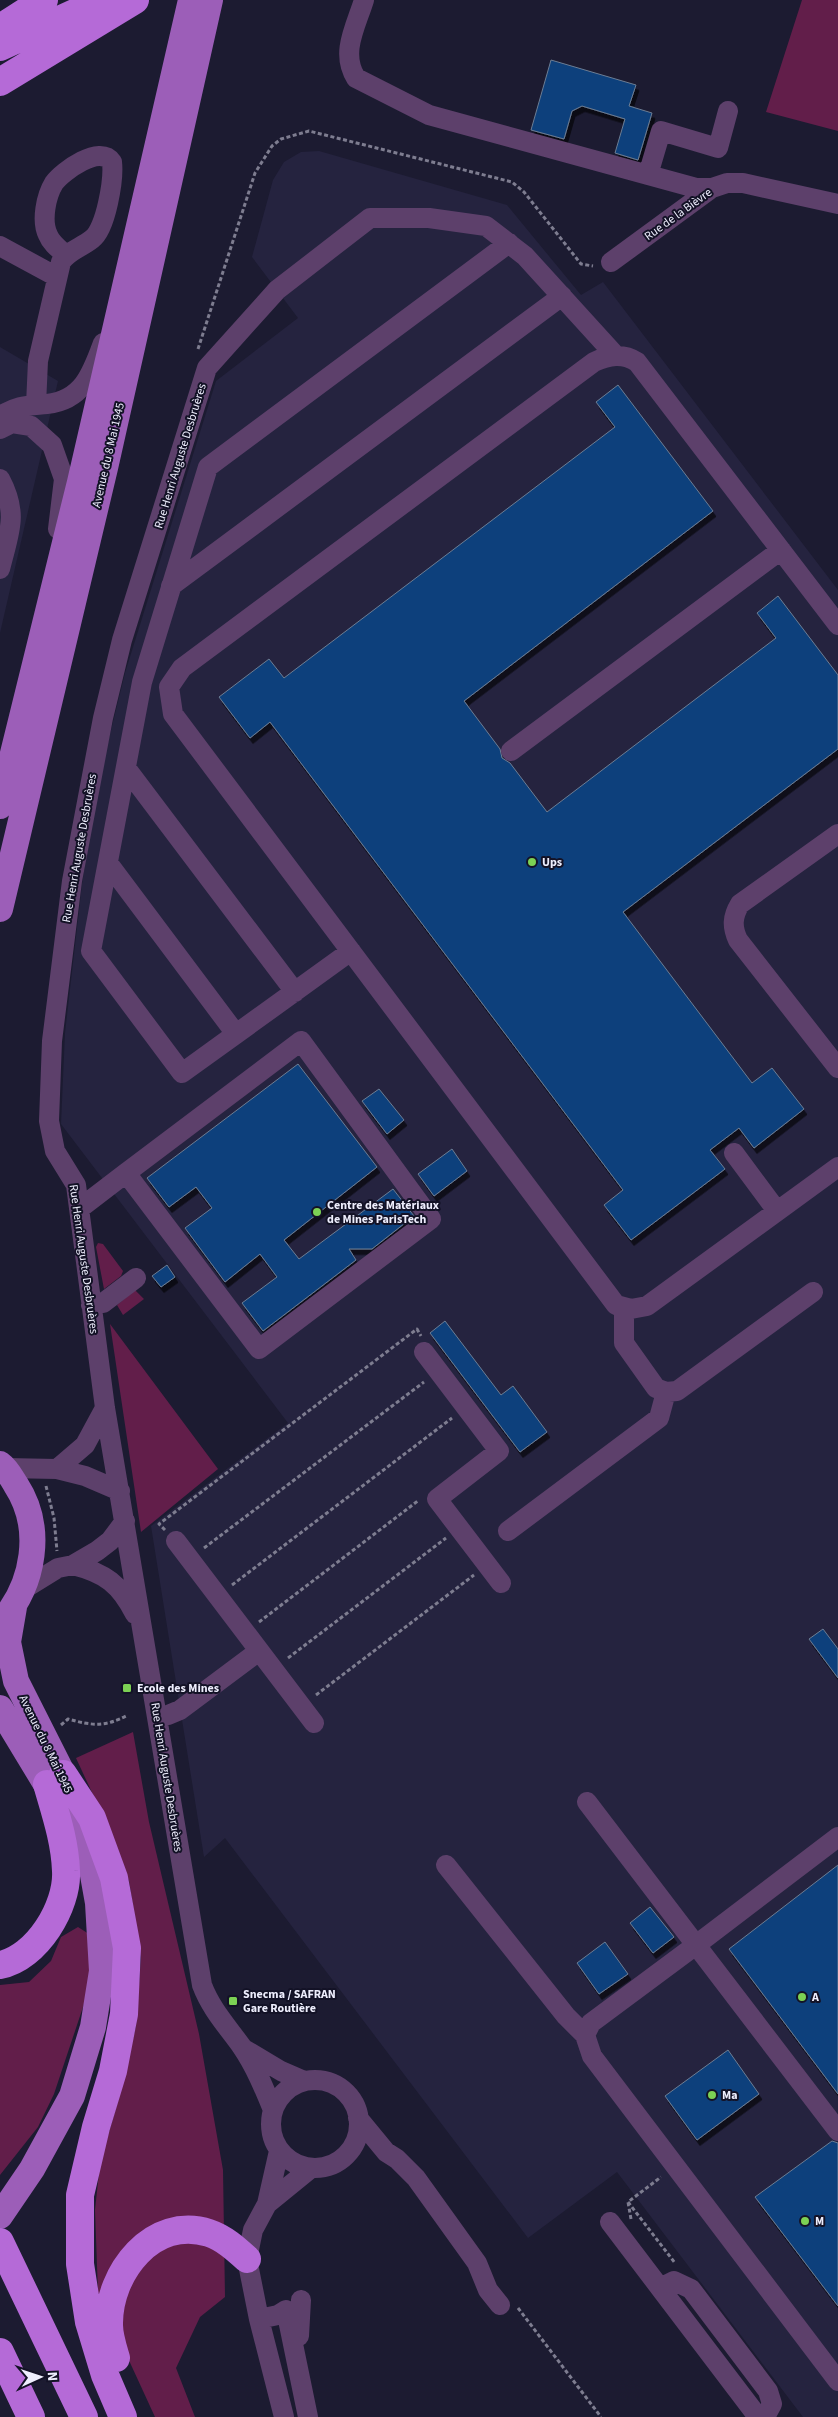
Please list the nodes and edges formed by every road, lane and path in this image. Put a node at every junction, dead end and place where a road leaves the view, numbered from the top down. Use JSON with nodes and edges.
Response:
{"nodes":[{"id":1,"x":44,"y":0,"type":"edge"},
{"id":2,"x":103,"y":0,"type":"edge"},
{"id":3,"x":135,"y":0,"type":"edge"},
{"id":4,"x":210,"y":0,"type":"edge"},
{"id":5,"x":364,"y":0,"type":"edge"},
{"id":6,"x":189,"y":6,"type":"edge"},
{"id":7,"x":0,"y":28,"type":"edge"},
{"id":8,"x":0,"y":47,"type":"edge"},
{"id":9,"x":0,"y":82,"type":"edge"},
{"id":10,"x":728,"y":111,"type":"dead end"},
{"id":11,"x":648,"y":175,"type":"junction"},
{"id":12,"x":712,"y":188,"type":"junction"},
{"id":13,"x":838,"y":204,"type":"edge"},
{"id":14,"x":509,"y":243,"type":"junction"},
{"id":15,"x":0,"y":246,"type":"edge"},
{"id":16,"x":66,"y":255,"type":"junction"},
{"id":17,"x":611,"y":262,"type":"dead end"},
{"id":18,"x":57,"y":277,"type":"junction"},
{"id":19,"x":124,"y":284,"type":"junction"},
{"id":20,"x":562,"y":296,"type":"junction"},
{"id":21,"x":616,"y":356,"type":"junction"},
{"id":22,"x":36,"y":405,"type":"junction"},
{"id":23,"x":0,"y":416,"type":"edge"},
{"id":24,"x":0,"y":429,"type":"edge"},
{"id":25,"x":0,"y":479,"type":"edge"},
{"id":26,"x":781,"y":550,"type":"junction"},
{"id":27,"x":57,"y":568,"type":"junction"},
{"id":28,"x":0,"y":569,"type":"edge"},
{"id":29,"x":172,"y":586,"type":"junction"},
{"id":30,"x":838,"y":625,"type":"edge"},
{"id":31,"x":142,"y":682,"type":"junction"},
{"id":32,"x":169,"y":687,"type":"junction"},
{"id":33,"x":512,"y":751,"type":"dead end"},
{"id":34,"x":126,"y":768,"type":"junction"},
{"id":35,"x":0,"y":806,"type":"edge"},
{"id":36,"x":838,"y":834,"type":"edge"},
{"id":37,"x":108,"y":863,"type":"junction"},
{"id":38,"x":0,"y":909,"type":"edge"},
{"id":39,"x":351,"y":951,"type":"junction"},
{"id":40,"x":294,"y":992,"type":"junction"},
{"id":41,"x":236,"y":1034,"type":"junction"},
{"id":42,"x":838,"y":1068,"type":"edge"},
{"id":43,"x":734,"y":1153,"type":"dead end"},
{"id":44,"x":838,"y":1167,"type":"edge"},
{"id":45,"x":126,"y":1173,"type":"junction"},
{"id":46,"x":79,"y":1209,"type":"junction"},
{"id":47,"x":778,"y":1211,"type":"junction"},
{"id":48,"x":136,"y":1278,"type":"dead end"},
{"id":49,"x":813,"y":1292,"type":"dead end"},
{"id":50,"x":91,"y":1306,"type":"junction"},
{"id":51,"x":624,"y":1308,"type":"junction"},
{"id":52,"x":424,"y":1346,"type":"joint"},
{"id":53,"x":438,"y":1371,"type":"junction"},
{"id":54,"x":666,"y":1392,"type":"junction"},
{"id":55,"x":466,"y":1407,"type":"junction"},
{"id":56,"x":105,"y":1408,"type":"junction"},
{"id":57,"x":3,"y":1466,"type":"edge"},
{"id":58,"x":57,"y":1470,"type":"junction"},
{"id":59,"x":120,"y":1491,"type":"junction"},
{"id":60,"x":446,"y":1492,"type":"junction"},
{"id":61,"x":125,"y":1522,"type":"junction"},
{"id":62,"x":459,"y":1528,"type":"junction"},
{"id":63,"x":508,"y":1531,"type":"dead end"},
{"id":64,"x":176,"y":1541,"type":"joint"},
{"id":65,"x":190,"y":1559,"type":"junction"},
{"id":66,"x":487,"y":1565,"type":"junction"},
{"id":67,"x":72,"y":1566,"type":"junction"},
{"id":68,"x":501,"y":1583,"type":"dead end"},
{"id":69,"x":218,"y":1596,"type":"junction"},
{"id":70,"x":13,"y":1607,"type":"edge"},
{"id":71,"x":142,"y":1630,"type":"junction"},
{"id":72,"x":245,"y":1632,"type":"junction"},
{"id":73,"x":259,"y":1651,"type":"junction"},
{"id":74,"x":273,"y":1669,"type":"junction"},
{"id":75,"x":301,"y":1706,"type":"junction"},
{"id":76,"x":0,"y":1708,"type":"edge"},
{"id":77,"x":128,"y":1715,"type":"dead end"},
{"id":78,"x":157,"y":1716,"type":"junction"},
{"id":79,"x":314,"y":1723,"type":"dead end"},
{"id":80,"x":58,"y":1730,"type":"dead end"},
{"id":81,"x":54,"y":1779,"type":"junction"},
{"id":82,"x":587,"y":1802,"type":"dead end"},
{"id":83,"x":838,"y":1837,"type":"edge"},
{"id":84,"x":446,"y":1865,"type":"dead end"},
{"id":85,"x":696,"y":1945,"type":"junction"},
{"id":86,"x":0,"y":1965,"type":"edge"},
{"id":87,"x":585,"y":2034,"type":"junction"},
{"id":88,"x":243,"y":2048,"type":"junction"},
{"id":89,"x":304,"y":2081,"type":"junction"},
{"id":90,"x":273,"y":2110,"type":"junction"},
{"id":91,"x":358,"y":2118,"type":"junction"},
{"id":92,"x":838,"y":2131,"type":"edge"},
{"id":93,"x":279,"y":2151,"type":"junction"},
{"id":94,"x":386,"y":2152,"type":"junction"},
{"id":95,"x":349,"y":2153,"type":"junction"},
{"id":96,"x":29,"y":2163,"type":"junction"},
{"id":97,"x":675,"y":2166,"type":"junction"},
{"id":98,"x":310,"y":2169,"type":"junction"},
{"id":99,"x":0,"y":2195,"type":"edge"},
{"id":100,"x":635,"y":2196,"type":"dead end"},
{"id":101,"x":267,"y":2204,"type":"junction"},
{"id":102,"x":0,"y":2216,"type":"edge"},
{"id":103,"x":610,"y":2222,"type":"dead end"},
{"id":104,"x":0,"y":2242,"type":"edge"},
{"id":105,"x":247,"y":2259,"type":"junction"},
{"id":106,"x":660,"y":2288,"type":"junction"},
{"id":107,"x":508,"y":2304,"type":"joint"},
{"id":108,"x":258,"y":2319,"type":"junction"},
{"id":109,"x":0,"y":2352,"type":"edge"},
{"id":110,"x":838,"y":2381,"type":"edge"},
{"id":111,"x":0,"y":2391,"type":"edge"},
{"id":112,"x":12,"y":2417,"type":"edge"},
{"id":113,"x":32,"y":2417,"type":"edge"},
{"id":114,"x":84,"y":2417,"type":"edge"},
{"id":115,"x":123,"y":2417,"type":"edge"},
{"id":116,"x":134,"y":2417,"type":"edge"},
{"id":117,"x":284,"y":2417,"type":"edge"},
{"id":118,"x":308,"y":2417,"type":"edge"},
{"id":119,"x":601,"y":2417,"type":"edge"},
{"id":120,"x":758,"y":2417,"type":"edge"},
{"id":121,"x":765,"y":2417,"type":"edge"}],
"edges":[{"from":1,"to":7,"type":"highway"},
{"from":2,"to":8,"type":"highway"},
{"from":3,"to":9,"type":"highway"},
{"from":4,"to":38,"type":"main road","name":"Avenue du 8 Mai 1945"},
{"from":5,"to":11,"type":"street"},
{"from":6,"to":19,"type":"main road","name":"Avenue du 8 Mai 1945"},
{"from":10,"to":11,"type":"street"},
{"from":11,"to":12,"type":"street"},
{"from":12,"to":13,"type":"street","name":"Rue de la Bièvre"},
{"from":12,"to":17,"type":"street","name":"Rue de la Bièvre"},
{"from":14,"to":20,"type":"street","name":"Rue Henri Auguste Desbruères"},
{"from":14,"to":29,"type":"street"},
{"from":14,"to":46,"type":"street","name":"Rue Henri Auguste Desbruères"},
{"from":15,"to":18,"type":"street"},
{"from":16,"to":16,"type":"street"},
{"from":16,"to":18,"type":"street"},
{"from":18,"to":22,"type":"street"},
{"from":19,"to":22,"type":"street"},
{"from":19,"to":27,"type":"main road","name":"Avenue du 8 Mai 1945"},
{"from":20,"to":21,"type":"street","name":"Rue Henri Auguste Desbruères"},
{"from":20,"to":29,"type":"street"},
{"from":21,"to":26,"type":"street"},
{"from":21,"to":32,"type":"street"},
{"from":22,"to":23,"type":"street"},
{"from":24,"to":27,"type":"street"},
{"from":25,"to":28,"type":"street"},
{"from":26,"to":30,"type":"street"},
{"from":26,"to":33,"type":"street"},
{"from":27,"to":35,"type":"main road","name":"Avenue du 8 Mai 1945"},
{"from":29,"to":31,"type":"street"},
{"from":31,"to":32,"type":"street"},
{"from":31,"to":34,"type":"street"},
{"from":32,"to":39,"type":"street"},
{"from":34,"to":37,"type":"street"},
{"from":34,"to":40,"type":"street"},
{"from":36,"to":42,"type":"street"},
{"from":37,"to":41,"type":"street"},
{"from":37,"to":41,"type":"street"},
{"from":39,"to":40,"type":"street"},
{"from":39,"to":51,"type":"street"},
{"from":40,"to":41,"type":"street"},
{"from":43,"to":47,"type":"street"},
{"from":44,"to":47,"type":"street"},
{"from":45,"to":45,"type":"street"},
{"from":45,"to":46,"type":"street"},
{"from":46,"to":50,"type":"street","name":"Rue Henri Auguste Desbruères"},
{"from":47,"to":51,"type":"street"},
{"from":48,"to":50,"type":"street"},
{"from":49,"to":54,"type":"street"},
{"from":50,"to":56,"type":"street","name":"Rue Henri Auguste Desbruères"},
{"from":51,"to":54,"type":"street"},
{"from":52,"to":53,"type":"street"},
{"from":52,"to":64,"type":"path"},
{"from":53,"to":55,"type":"street"},
{"from":53,"to":65,"type":"path"},
{"from":54,"to":63,"type":"street"},
{"from":55,"to":60,"type":"street"},
{"from":55,"to":69,"type":"path"},
{"from":56,"to":58,"type":"street"},
{"from":56,"to":59,"type":"street","name":"Rue Henri Auguste Desbruères"},
{"from":57,"to":58,"type":"street"},
{"from":57,"to":70,"type":"main road","name":"Avenue du 8 Mai 1945"},
{"from":58,"to":59,"type":"street"},
{"from":59,"to":61,"type":"street","name":"Rue Henri Auguste Desbruères"},
{"from":60,"to":62,"type":"street"},
{"from":60,"to":72,"type":"path"},
{"from":61,"to":67,"type":"street"},
{"from":61,"to":71,"type":"street","name":"Rue Henri Auguste Desbruères"},
{"from":62,"to":66,"type":"street"},
{"from":62,"to":74,"type":"path"},
{"from":64,"to":65,"type":"street"},
{"from":65,"to":69,"type":"street"},
{"from":66,"to":68,"type":"street"},
{"from":66,"to":75,"type":"path"},
{"from":67,"to":70,"type":"street"},
{"from":67,"to":71,"type":"street"},
{"from":69,"to":72,"type":"street"},
{"from":70,"to":81,"type":"main road","name":"Avenue du 8 Mai 1945"},
{"from":71,"to":78,"type":"street","name":"Rue Henri Auguste Desbruères"},
{"from":72,"to":73,"type":"street"},
{"from":73,"to":74,"type":"street"},
{"from":73,"to":78,"type":"street"},
{"from":74,"to":75,"type":"street"},
{"from":75,"to":79,"type":"street"},
{"from":76,"to":81,"type":"main road","name":"Avenue du 8 Mai 1945"},
{"from":77,"to":80,"type":"path"},
{"from":78,"to":88,"type":"street","name":"Rue Henri Auguste Desbruères"},
{"from":81,"to":86,"type":"highway"},
{"from":81,"to":96,"type":"main road","name":"Avenue du 8 Mai 1945"},
{"from":81,"to":115,"type":"highway"},
{"from":82,"to":85,"type":"street"},
{"from":83,"to":85,"type":"street"},
{"from":84,"to":87,"type":"street"},
{"from":85,"to":87,"type":"street"},
{"from":85,"to":92,"type":"street"},
{"from":87,"to":97,"type":"street"},
{"from":88,"to":89,"type":"street","name":"Rue Henri Auguste Desbruères"},
{"from":88,"to":90,"type":"street","name":"Rue Henri Auguste Desbruères"},
{"from":89,"to":90,"type":"street","name":"Rue Henri Auguste Desbruères"},
{"from":89,"to":91,"type":"street","name":"Rue Henri Auguste Desbruères"},
{"from":90,"to":93,"type":"street","name":"Rue Henri Auguste Desbruères"},
{"from":91,"to":94,"type":"street"},
{"from":91,"to":95,"type":"street","name":"Rue Henri Auguste Desbruères"},
{"from":93,"to":98,"type":"street"},
{"from":93,"to":101,"type":"street"},
{"from":94,"to":95,"type":"street"},
{"from":94,"to":107,"type":"street"},
{"from":95,"to":98,"type":"street"},
{"from":96,"to":99,"type":"main road","name":"Avenue du 8 Mai 1945"},
{"from":96,"to":102,"type":"main road","name":"Avenue du 8 Mai 1945"},
{"from":97,"to":100,"type":"path"},
{"from":97,"to":110,"type":"street"},
{"from":98,"to":101,"type":"street"},
{"from":101,"to":105,"type":"street"},
{"from":103,"to":106,"type":"street"},
{"from":104,"to":114,"type":"highway"},
{"from":105,"to":108,"type":"street"},
{"from":105,"to":116,"type":"highway"},
{"from":106,"to":120,"type":"street"},
{"from":106,"to":121,"type":"street"},
{"from":107,"to":119,"type":"path"},
{"from":108,"to":117,"type":"street"},
{"from":108,"to":118,"type":"street"},
{"from":109,"to":113,"type":"highway"},
{"from":111,"to":112,"type":"highway"}]}
